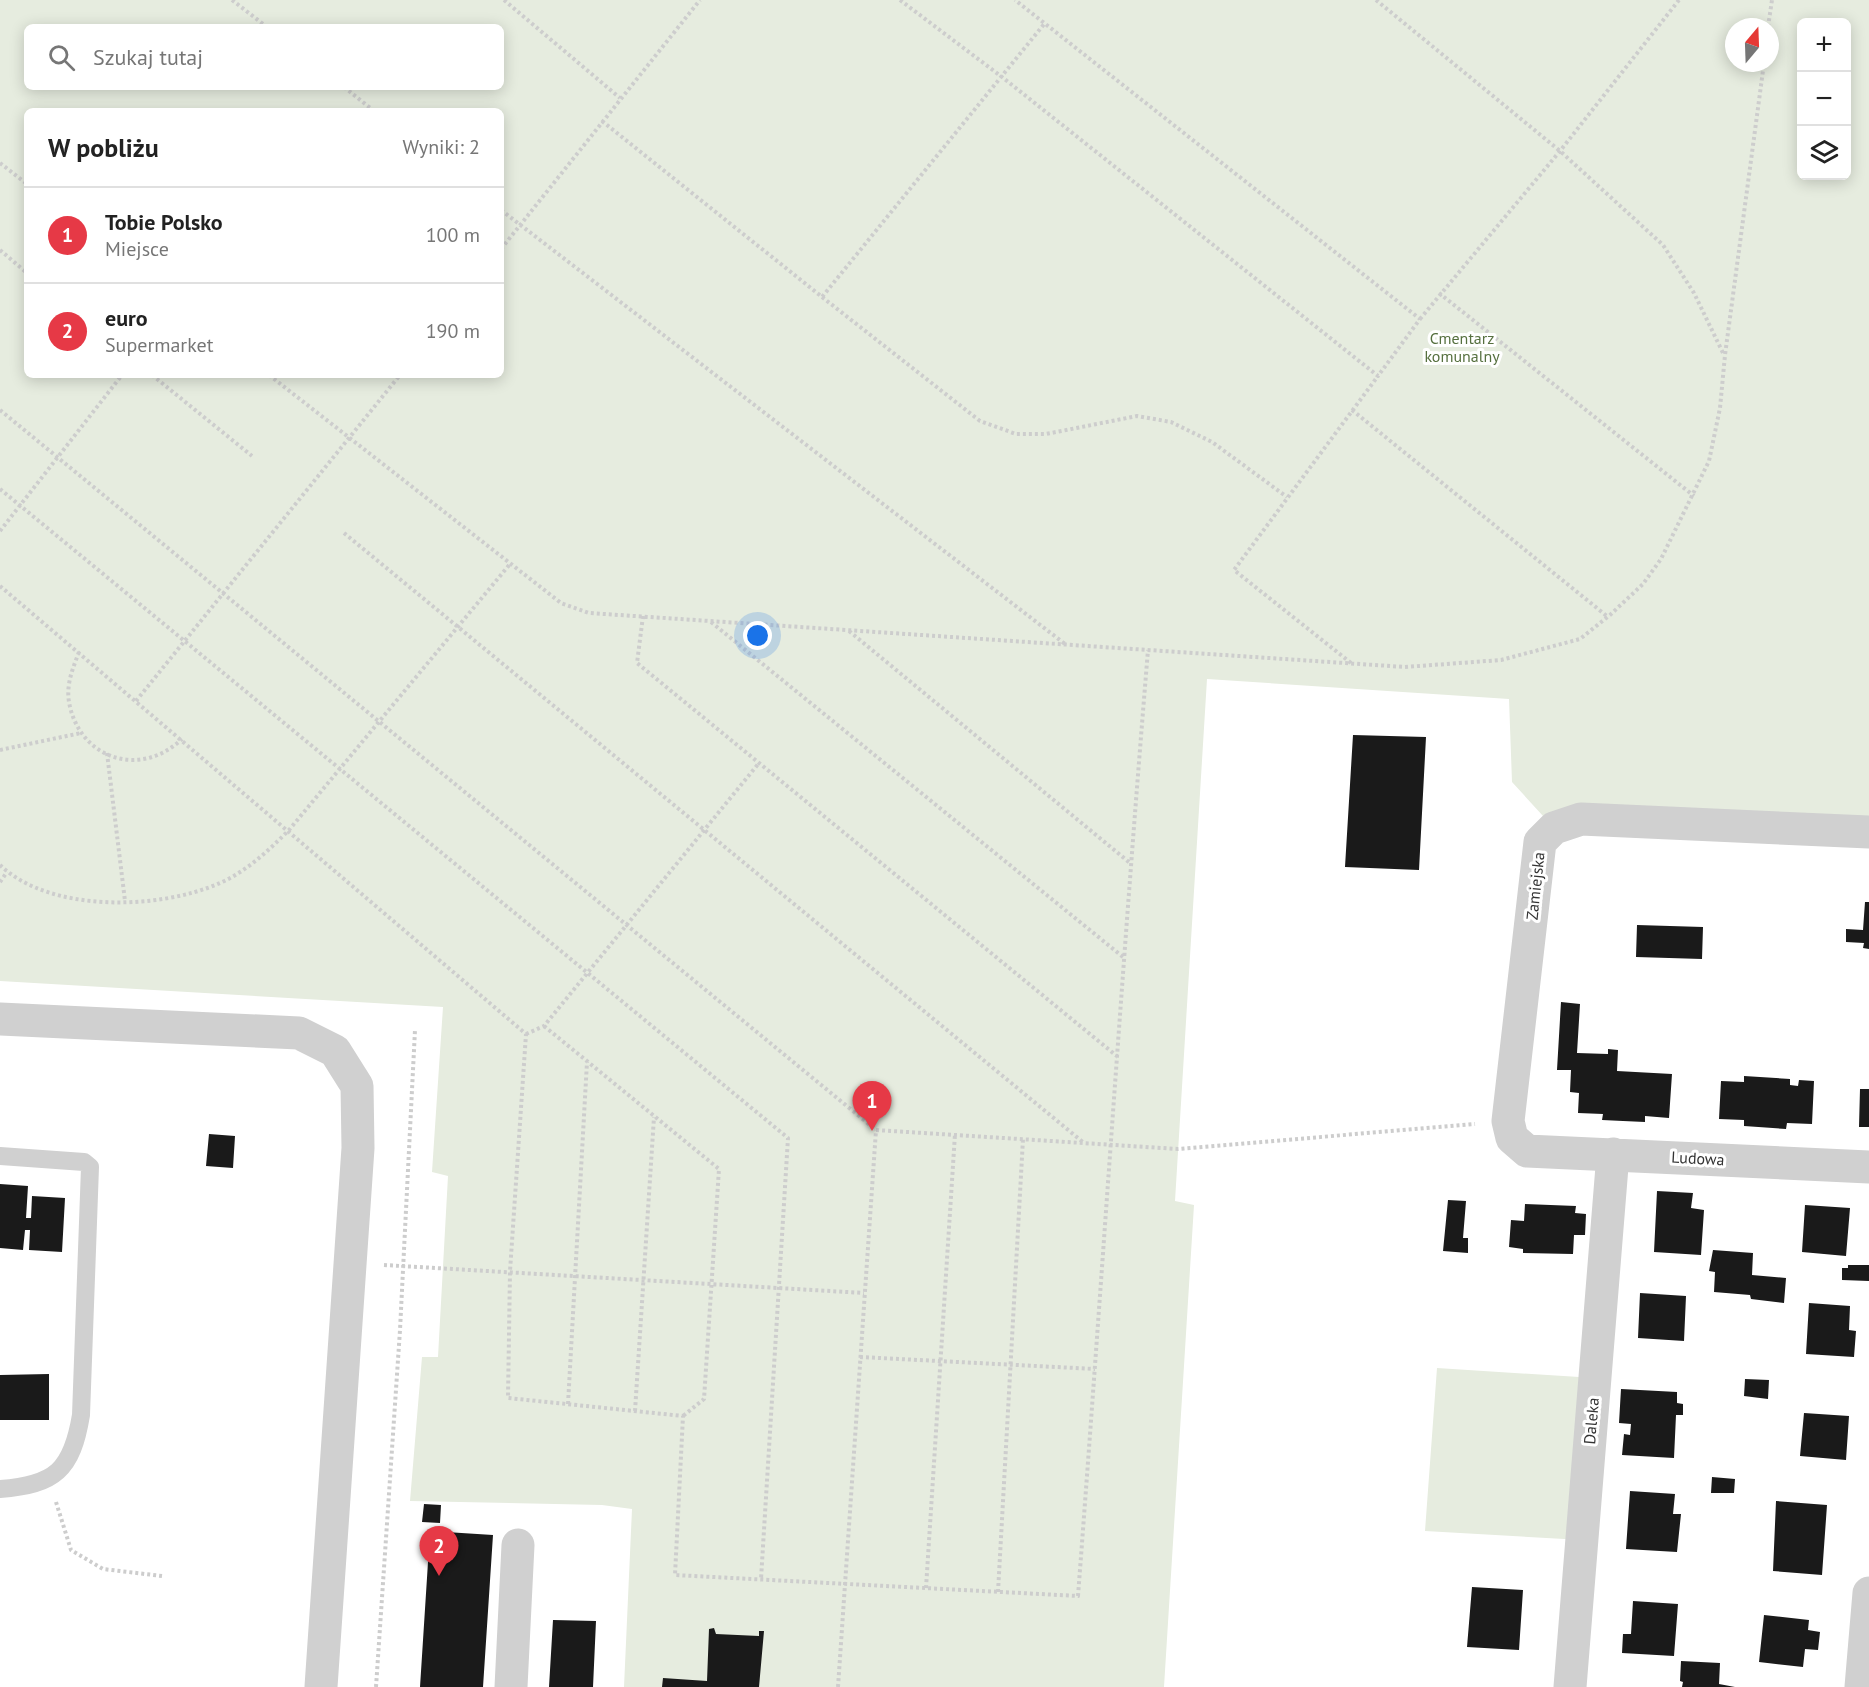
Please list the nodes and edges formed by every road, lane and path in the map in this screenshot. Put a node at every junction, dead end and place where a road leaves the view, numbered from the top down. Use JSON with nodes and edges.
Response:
{"nodes":[{"id":1,"x":232,"y":0,"type":"edge"},
{"id":2,"x":504,"y":0,"type":"edge"},
{"id":3,"x":700,"y":0,"type":"edge"},
{"id":4,"x":900,"y":0,"type":"edge"},
{"id":5,"x":1015,"y":0,"type":"edge"},
{"id":6,"x":1376,"y":0,"type":"edge"},
{"id":7,"x":1679,"y":0,"type":"edge"},
{"id":8,"x":1772,"y":0,"type":"edge"},
{"id":9,"x":1769,"y":18,"type":"edge"},
{"id":10,"x":1045,"y":23,"type":"junction"},
{"id":11,"x":263,"y":24,"type":"edge"},
{"id":12,"x":1763,"y":72,"type":"edge"},
{"id":13,"x":1002,"y":77,"type":"junction"},
{"id":14,"x":348,"y":90,"type":"edge"},
{"id":15,"x":620,"y":98,"type":"junction"},
{"id":16,"x":371,"y":108,"type":"edge"},
{"id":17,"x":602,"y":121,"type":"junction"},
{"id":18,"x":1560,"y":151,"type":"junction"},
{"id":19,"x":0,"y":163,"type":"edge"},
{"id":20,"x":24,"y":182,"type":"edge"},
{"id":21,"x":504,"y":212,"type":"edge"},
{"id":22,"x":520,"y":225,"type":"junction"},
{"id":23,"x":504,"y":245,"type":"edge"},
{"id":24,"x":0,"y":250,"type":"edge"},
{"id":25,"x":24,"y":270,"type":"edge"},
{"id":26,"x":1439,"y":293,"type":"junction"},
{"id":27,"x":822,"y":297,"type":"junction"},
{"id":28,"x":1420,"y":319,"type":"junction"},
{"id":29,"x":1725,"y":355,"type":"junction"},
{"id":30,"x":1378,"y":376,"type":"junction"},
{"id":31,"x":120,"y":378,"type":"edge"},
{"id":32,"x":156,"y":378,"type":"edge"},
{"id":33,"x":273,"y":378,"type":"edge"},
{"id":34,"x":398,"y":378,"type":"edge"},
{"id":35,"x":0,"y":410,"type":"edge"},
{"id":36,"x":1352,"y":410,"type":"junction"},
{"id":37,"x":350,"y":438,"type":"junction"},
{"id":38,"x":252,"y":456,"type":"dead end"},
{"id":39,"x":59,"y":458,"type":"junction"},
{"id":40,"x":0,"y":489,"type":"edge"},
{"id":41,"x":1694,"y":496,"type":"junction"},
{"id":42,"x":1287,"y":498,"type":"junction"},
{"id":43,"x":21,"y":506,"type":"junction"},
{"id":44,"x":0,"y":531,"type":"edge"},
{"id":45,"x":344,"y":533,"type":"dead end"},
{"id":46,"x":510,"y":564,"type":"junction"},
{"id":47,"x":0,"y":586,"type":"edge"},
{"id":48,"x":223,"y":593,"type":"junction"},
{"id":49,"x":643,"y":616,"type":"junction"},
{"id":50,"x":1608,"y":617,"type":"junction"},
{"id":51,"x":711,"y":621,"type":"junction"},
{"id":52,"x":457,"y":626,"type":"junction"},
{"id":53,"x":849,"y":631,"type":"junction"},
{"id":54,"x":184,"y":641,"type":"junction"},
{"id":55,"x":1066,"y":645,"type":"junction"},
{"id":56,"x":1148,"y":650,"type":"junction"},
{"id":57,"x":79,"y":652,"type":"junction"},
{"id":58,"x":1352,"y":664,"type":"junction"},
{"id":59,"x":136,"y":701,"type":"junction"},
{"id":60,"x":378,"y":720,"type":"junction"},
{"id":61,"x":81,"y":733,"type":"junction"},
{"id":62,"x":182,"y":740,"type":"junction"},
{"id":63,"x":0,"y":750,"type":"edge"},
{"id":64,"x":107,"y":753,"type":"junction"},
{"id":65,"x":759,"y":764,"type":"junction"},
{"id":66,"x":339,"y":768,"type":"junction"},
{"id":67,"x":704,"y":829,"type":"junction"},
{"id":68,"x":289,"y":830,"type":"junction"},
{"id":69,"x":1869,"y":832,"type":"edge"},
{"id":70,"x":1130,"y":864,"type":"junction"},
{"id":71,"x":0,"y":865,"type":"edge"},
{"id":72,"x":7,"y":872,"type":"junction"},
{"id":73,"x":0,"y":882,"type":"edge"},
{"id":74,"x":125,"y":901,"type":"junction"},
{"id":75,"x":627,"y":925,"type":"junction"},
{"id":76,"x":1123,"y":957,"type":"junction"},
{"id":77,"x":588,"y":972,"type":"junction"},
{"id":78,"x":0,"y":1019,"type":"edge"},
{"id":79,"x":544,"y":1026,"type":"junction"},
{"id":80,"x":415,"y":1030,"type":"dead end"},
{"id":81,"x":526,"y":1034,"type":"junction"},
{"id":82,"x":1118,"y":1057,"type":"junction"},
{"id":83,"x":587,"y":1061,"type":"junction"},
{"id":84,"x":654,"y":1116,"type":"junction"},
{"id":85,"x":1508,"y":1121,"type":"junction"},
{"id":86,"x":876,"y":1130,"type":"junction"},
{"id":87,"x":955,"y":1134,"type":"junction"},
{"id":88,"x":1023,"y":1139,"type":"junction"},
{"id":89,"x":1084,"y":1143,"type":"junction"},
{"id":90,"x":1112,"y":1145,"type":"junction"},
{"id":91,"x":1613,"y":1154,"type":"junction"},
{"id":92,"x":0,"y":1156,"type":"edge"},
{"id":93,"x":1869,"y":1167,"type":"edge"},
{"id":94,"x":350,"y":1263,"type":"junction"},
{"id":95,"x":403,"y":1266,"type":"junction"},
{"id":96,"x":510,"y":1271,"type":"junction"},
{"id":97,"x":576,"y":1275,"type":"junction"},
{"id":98,"x":644,"y":1279,"type":"junction"},
{"id":99,"x":711,"y":1284,"type":"junction"},
{"id":100,"x":779,"y":1288,"type":"junction"},
{"id":101,"x":864,"y":1293,"type":"junction"},
{"id":102,"x":860,"y":1357,"type":"junction"},
{"id":103,"x":940,"y":1361,"type":"junction"},
{"id":104,"x":1011,"y":1365,"type":"junction"},
{"id":105,"x":1095,"y":1370,"type":"junction"},
{"id":106,"x":568,"y":1404,"type":"junction"},
{"id":107,"x":635,"y":1411,"type":"junction"},
{"id":108,"x":684,"y":1416,"type":"junction"},
{"id":109,"x":51,"y":1478,"type":"junction"},
{"id":110,"x":0,"y":1489,"type":"edge"},
{"id":111,"x":518,"y":1545,"type":"dead end"},
{"id":112,"x":162,"y":1576,"type":"dead end"},
{"id":113,"x":761,"y":1579,"type":"junction"},
{"id":114,"x":845,"y":1584,"type":"junction"},
{"id":115,"x":926,"y":1588,"type":"junction"},
{"id":116,"x":998,"y":1592,"type":"junction"},
{"id":117,"x":1869,"y":1593,"type":"edge"},
{"id":118,"x":321,"y":1687,"type":"edge"},
{"id":119,"x":376,"y":1687,"type":"edge"},
{"id":120,"x":511,"y":1687,"type":"edge"},
{"id":121,"x":838,"y":1687,"type":"edge"},
{"id":122,"x":1570,"y":1687,"type":"edge"},
{"id":123,"x":1861,"y":1687,"type":"edge"}],
"edges":[{"from":1,"to":11,"type":"path"},
{"from":2,"to":15,"type":"path"},
{"from":3,"to":15,"type":"path"},
{"from":4,"to":13,"type":"path"},
{"from":5,"to":10,"type":"path"},
{"from":6,"to":18,"type":"path"},
{"from":7,"to":18,"type":"path"},
{"from":8,"to":9,"type":"path"},
{"from":10,"to":13,"type":"path"},
{"from":10,"to":28,"type":"path"},
{"from":12,"to":29,"type":"path"},
{"from":13,"to":27,"type":"path"},
{"from":13,"to":30,"type":"path"},
{"from":14,"to":16,"type":"path"},
{"from":15,"to":17,"type":"path"},
{"from":17,"to":22,"type":"path"},
{"from":17,"to":27,"type":"path"},
{"from":18,"to":26,"type":"path"},
{"from":18,"to":29,"type":"path"},
{"from":19,"to":20,"type":"path"},
{"from":21,"to":22,"type":"path"},
{"from":22,"to":23,"type":"path"},
{"from":22,"to":55,"type":"path"},
{"from":24,"to":25,"type":"path"},
{"from":26,"to":28,"type":"path"},
{"from":26,"to":41,"type":"path"},
{"from":27,"to":42,"type":"path"},
{"from":28,"to":30,"type":"path"},
{"from":29,"to":41,"type":"path"},
{"from":30,"to":36,"type":"path"},
{"from":31,"to":39,"type":"path"},
{"from":32,"to":38,"type":"path"},
{"from":33,"to":37,"type":"path"},
{"from":34,"to":37,"type":"path"},
{"from":35,"to":39,"type":"path"},
{"from":36,"to":42,"type":"path"},
{"from":36,"to":50,"type":"path"},
{"from":37,"to":46,"type":"path"},
{"from":37,"to":48,"type":"path"},
{"from":39,"to":43,"type":"path"},
{"from":39,"to":48,"type":"path"},
{"from":40,"to":43,"type":"path"},
{"from":41,"to":50,"type":"path"},
{"from":42,"to":58,"type":"path"},
{"from":43,"to":44,"type":"path"},
{"from":43,"to":54,"type":"path"},
{"from":45,"to":52,"type":"path"},
{"from":46,"to":49,"type":"path"},
{"from":46,"to":52,"type":"path"},
{"from":47,"to":57,"type":"path"},
{"from":48,"to":54,"type":"path"},
{"from":48,"to":60,"type":"path"},
{"from":49,"to":51,"type":"path"},
{"from":49,"to":65,"type":"path"},
{"from":50,"to":58,"type":"path"},
{"from":51,"to":53,"type":"path"},
{"from":51,"to":76,"type":"path"},
{"from":52,"to":60,"type":"path"},
{"from":52,"to":67,"type":"path"},
{"from":53,"to":55,"type":"path"},
{"from":53,"to":70,"type":"path"},
{"from":54,"to":59,"type":"path"},
{"from":54,"to":66,"type":"path"},
{"from":55,"to":56,"type":"path"},
{"from":56,"to":58,"type":"path"},
{"from":56,"to":70,"type":"path"},
{"from":57,"to":59,"type":"path"},
{"from":57,"to":61,"type":"path"},
{"from":59,"to":62,"type":"path"},
{"from":60,"to":66,"type":"path"},
{"from":60,"to":75,"type":"path"},
{"from":61,"to":63,"type":"path"},
{"from":61,"to":64,"type":"path"},
{"from":62,"to":64,"type":"path"},
{"from":62,"to":68,"type":"path"},
{"from":64,"to":74,"type":"path"},
{"from":65,"to":67,"type":"path"},
{"from":65,"to":82,"type":"path"},
{"from":66,"to":68,"type":"path"},
{"from":66,"to":77,"type":"path"},
{"from":67,"to":75,"type":"path"},
{"from":67,"to":89,"type":"path"},
{"from":68,"to":74,"type":"path"},
{"from":68,"to":81,"type":"path"},
{"from":69,"to":85,"type":"street","name":"Zamiejska"},
{"from":70,"to":76,"type":"path"},
{"from":71,"to":72,"type":"path"},
{"from":72,"to":73,"type":"path"},
{"from":72,"to":74,"type":"path"},
{"from":75,"to":77,"type":"path"},
{"from":75,"to":86,"type":"path"},
{"from":76,"to":82,"type":"path"},
{"from":77,"to":79,"type":"path"},
{"from":77,"to":100,"type":"path"},
{"from":78,"to":94,"type":"street"},
{"from":79,"to":81,"type":"path"},
{"from":79,"to":83,"type":"path"},
{"from":80,"to":95,"type":"path"},
{"from":81,"to":96,"type":"path"},
{"from":82,"to":90,"type":"path"},
{"from":83,"to":84,"type":"path"},
{"from":83,"to":97,"type":"path"},
{"from":84,"to":98,"type":"path"},
{"from":84,"to":99,"type":"path"},
{"from":85,"to":90,"type":"path"},
{"from":85,"to":91,"type":"street","name":"Ludowa"},
{"from":86,"to":87,"type":"path"},
{"from":86,"to":101,"type":"path"},
{"from":87,"to":88,"type":"path"},
{"from":87,"to":103,"type":"path"},
{"from":88,"to":89,"type":"path"},
{"from":88,"to":104,"type":"path"},
{"from":89,"to":90,"type":"path"},
{"from":90,"to":105,"type":"path"},
{"from":91,"to":93,"type":"street","name":"Ludowa"},
{"from":91,"to":122,"type":"street","name":"Daleka"},
{"from":92,"to":109,"type":"lane"},
{"from":94,"to":95,"type":"path"},
{"from":94,"to":118,"type":"street"},
{"from":95,"to":96,"type":"path"},
{"from":95,"to":119,"type":"path"},
{"from":96,"to":97,"type":"path"},
{"from":96,"to":106,"type":"path"},
{"from":97,"to":98,"type":"path"},
{"from":97,"to":106,"type":"path"},
{"from":98,"to":99,"type":"path"},
{"from":98,"to":107,"type":"path"},
{"from":99,"to":100,"type":"path"},
{"from":99,"to":108,"type":"path"},
{"from":100,"to":101,"type":"path"},
{"from":100,"to":113,"type":"path"},
{"from":101,"to":102,"type":"path"},
{"from":102,"to":103,"type":"path"},
{"from":102,"to":114,"type":"path"},
{"from":103,"to":104,"type":"path"},
{"from":103,"to":115,"type":"path"},
{"from":104,"to":105,"type":"path"},
{"from":104,"to":116,"type":"path"},
{"from":105,"to":116,"type":"path"},
{"from":106,"to":107,"type":"path"},
{"from":107,"to":108,"type":"path"},
{"from":108,"to":113,"type":"path"},
{"from":109,"to":110,"type":"lane"},
{"from":109,"to":112,"type":"path"},
{"from":111,"to":120,"type":"street"},
{"from":113,"to":114,"type":"path"},
{"from":114,"to":115,"type":"path"},
{"from":114,"to":121,"type":"path"},
{"from":115,"to":116,"type":"path"},
{"from":117,"to":123,"type":"street"}]}
